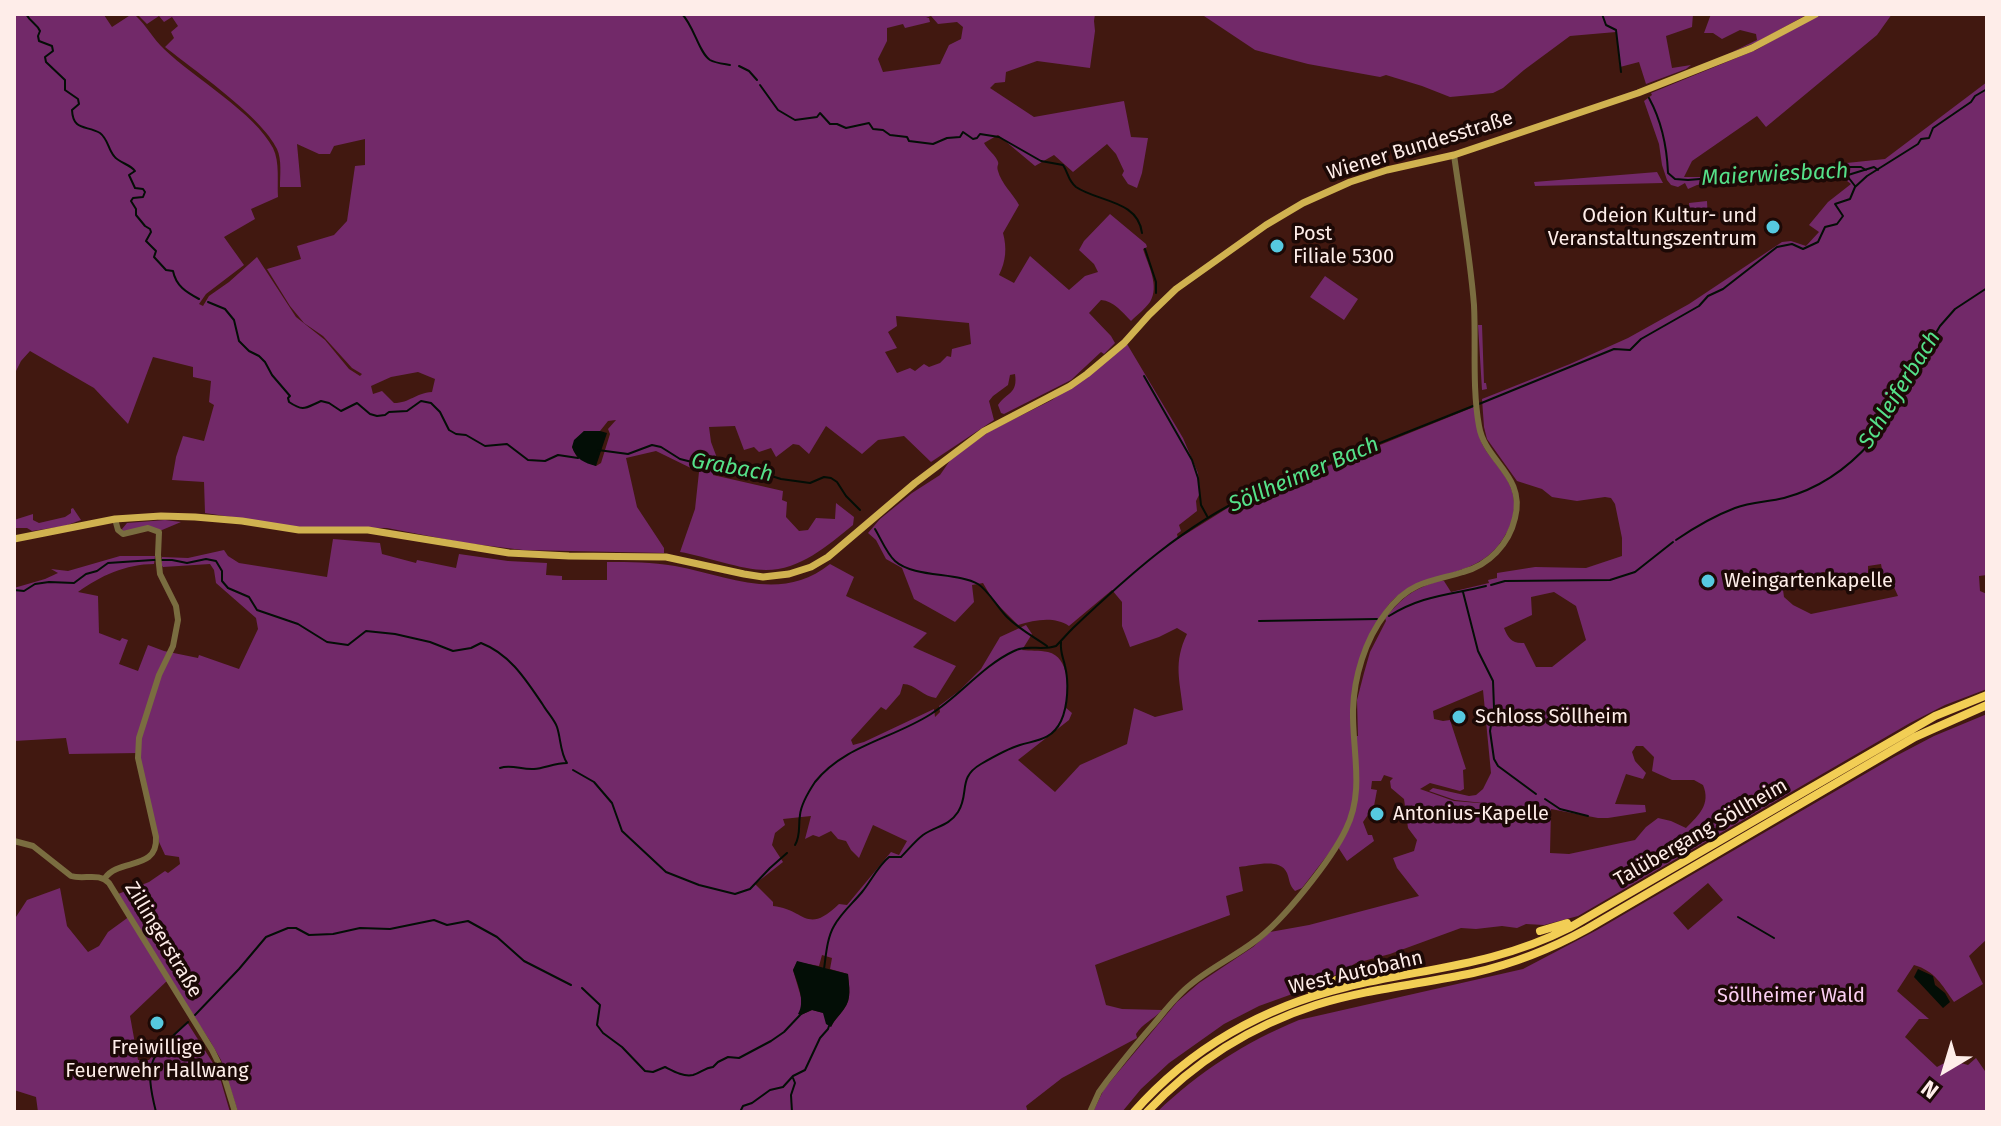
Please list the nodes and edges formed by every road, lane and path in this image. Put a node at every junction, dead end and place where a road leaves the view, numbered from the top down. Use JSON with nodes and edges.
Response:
{"nodes":[{"id":1,"x":1816,"y":14,"type":"edge"},
{"id":2,"x":1454,"y":155,"type":"junction"},
{"id":3,"x":115,"y":519,"type":"junction"},
{"id":4,"x":14,"y":539,"type":"edge"},
{"id":5,"x":1987,"y":695,"type":"edge"},
{"id":6,"x":1987,"y":705,"type":"edge"},
{"id":7,"x":1814,"y":791,"type":"junction"},
{"id":8,"x":14,"y":841,"type":"edge"},
{"id":9,"x":105,"y":878,"type":"junction"},
{"id":10,"x":1610,"y":910,"type":"junction"},
{"id":11,"x":1587,"y":917,"type":"junction"},
{"id":12,"x":1540,"y":931,"type":"dead end"},
{"id":13,"x":1340,"y":978,"type":"dead end"},
{"id":14,"x":1306,"y":998,"type":"junction"},
{"id":15,"x":235,"y":1112,"type":"edge"},
{"id":16,"x":1090,"y":1112,"type":"edge"},
{"id":17,"x":1134,"y":1112,"type":"edge"},
{"id":18,"x":1147,"y":1112,"type":"edge"}],
"edges":[{"from":1,"to":2,"type":"main road","name":"Wiener Bundesstraße"},
{"from":2,"to":3,"type":"main road","name":"Wiener Bundesstraße"},
{"from":2,"to":16,"type":"street"},
{"from":3,"to":4,"type":"main road"},
{"from":3,"to":9,"type":"street"},
{"from":5,"to":7,"type":"highway"},
{"from":6,"to":7,"type":"highway"},
{"from":7,"to":10,"type":"highway","name":"Talübergang Söllheim"},
{"from":8,"to":9,"type":"street","name":"Zillingerstraße"},
{"from":9,"to":15,"type":"street","name":"Zillingerstraße"},
{"from":10,"to":11,"type":"highway","name":"West Autobahn"},
{"from":10,"to":18,"type":"highway","name":"West Autobahn"},
{"from":11,"to":12,"type":"highway"},
{"from":11,"to":14,"type":"highway","name":"West Autobahn"},
{"from":13,"to":14,"type":"highway"},
{"from":14,"to":17,"type":"highway","name":"West Autobahn"}]}
